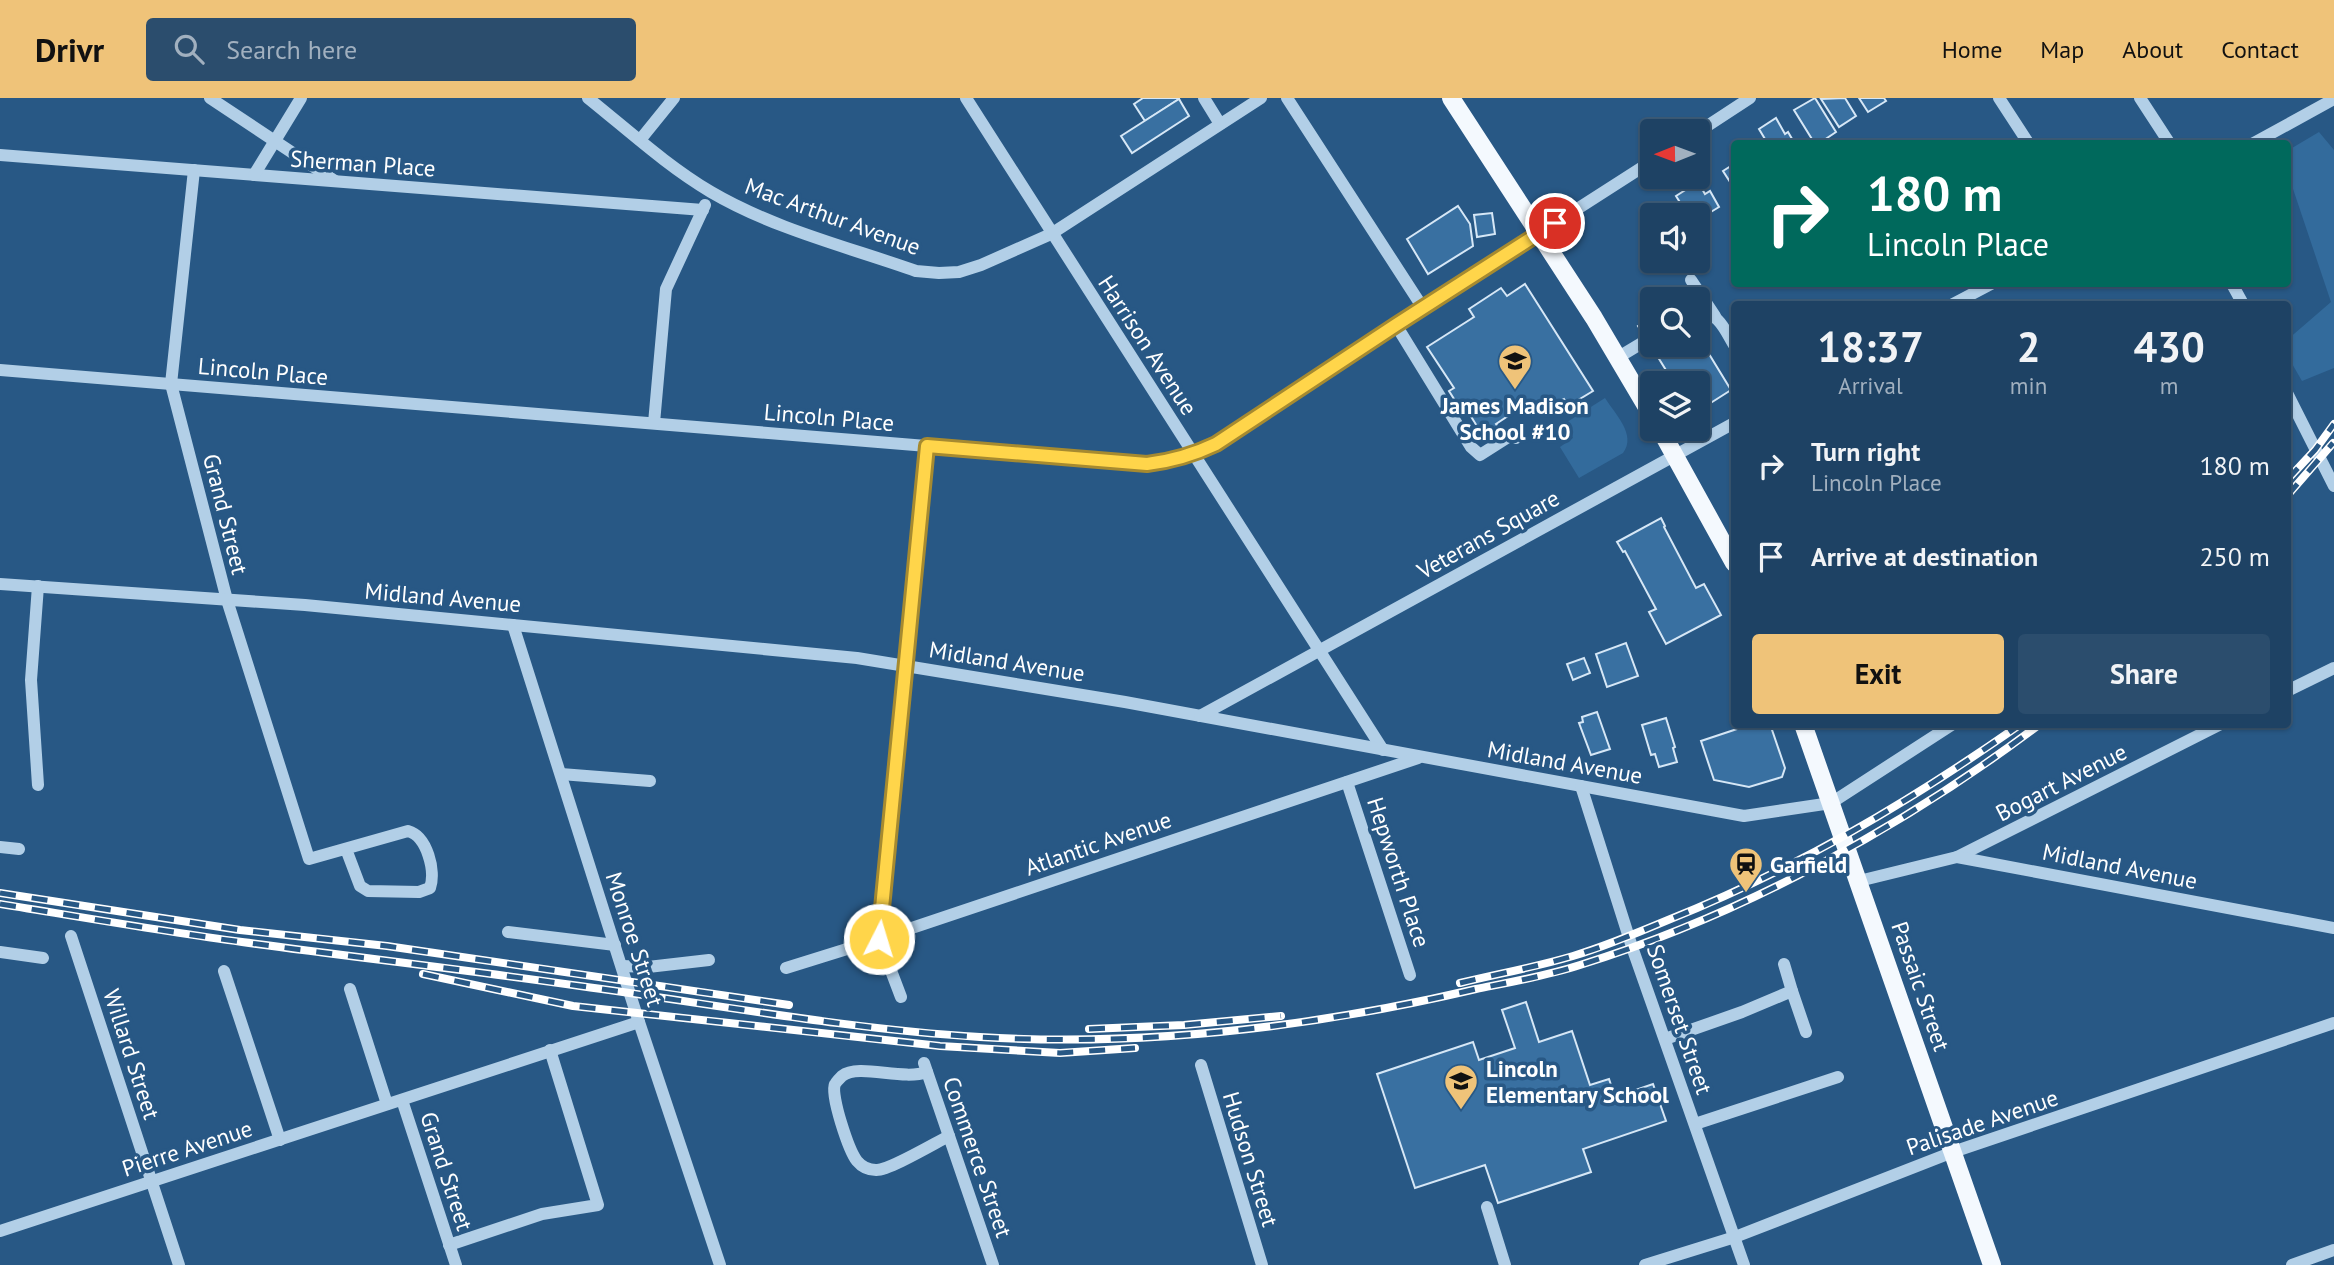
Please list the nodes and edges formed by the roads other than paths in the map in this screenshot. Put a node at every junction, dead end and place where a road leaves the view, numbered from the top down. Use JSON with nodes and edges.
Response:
{"nodes":[{"id":1,"x":210,"y":98,"type":"edge"},
{"id":2,"x":301,"y":98,"type":"edge"},
{"id":3,"x":588,"y":98,"type":"edge"},
{"id":4,"x":674,"y":98,"type":"edge"},
{"id":5,"x":966,"y":98,"type":"edge"},
{"id":6,"x":1204,"y":98,"type":"edge"},
{"id":7,"x":1261,"y":98,"type":"edge"},
{"id":8,"x":1287,"y":98,"type":"edge"},
{"id":9,"x":1451,"y":98,"type":"edge"},
{"id":10,"x":1750,"y":98,"type":"edge"},
{"id":11,"x":1999,"y":98,"type":"edge"},
{"id":12,"x":2140,"y":98,"type":"edge"},
{"id":13,"x":2334,"y":99,"type":"edge"},
{"id":14,"x":1220,"y":124,"type":"junction"},
{"id":15,"x":1710,"y":124,"type":"edge"},
{"id":16,"x":640,"y":140,"type":"junction"},
{"id":17,"x":2026,"y":140,"type":"edge"},
{"id":18,"x":2167,"y":140,"type":"edge"},
{"id":19,"x":2259,"y":140,"type":"edge"},
{"id":20,"x":275,"y":141,"type":"junction"},
{"id":21,"x":0,"y":155,"type":"edge"},
{"id":22,"x":1640,"y":169,"type":"edge"},
{"id":23,"x":194,"y":170,"type":"junction"},
{"id":24,"x":254,"y":175,"type":"junction"},
{"id":25,"x":336,"y":182,"type":"junction"},
{"id":26,"x":712,"y":192,"type":"junction"},
{"id":27,"x":703,"y":210,"type":"junction"},
{"id":28,"x":1051,"y":233,"type":"junction"},
{"id":29,"x":1538,"y":234,"type":"junction"},
{"id":30,"x":1691,"y":280,"type":"dead end"},
{"id":31,"x":1985,"y":287,"type":"edge"},
{"id":32,"x":1958,"y":301,"type":"edge"},
{"id":33,"x":1423,"y":308,"type":"junction"},
{"id":34,"x":1710,"y":314,"type":"edge"},
{"id":35,"x":1715,"y":316,"type":"junction"},
{"id":36,"x":1396,"y":325,"type":"junction"},
{"id":37,"x":1731,"y":340,"type":"edge"},
{"id":38,"x":1640,"y":344,"type":"edge"},
{"id":39,"x":1617,"y":358,"type":"junction"},
{"id":40,"x":0,"y":370,"type":"edge"},
{"id":41,"x":171,"y":384,"type":"junction"},
{"id":42,"x":1640,"y":396,"type":"edge"},
{"id":43,"x":2291,"y":402,"type":"edge"},
{"id":44,"x":654,"y":423,"type":"junction"},
{"id":45,"x":1731,"y":425,"type":"edge"},
{"id":46,"x":1516,"y":438,"type":"dead end"},
{"id":47,"x":1667,"y":441,"type":"edge"},
{"id":48,"x":927,"y":446,"type":"junction"},
{"id":49,"x":1194,"y":454,"type":"junction"},
{"id":50,"x":1676,"y":456,"type":"junction"},
{"id":51,"x":2334,"y":486,"type":"edge"},
{"id":52,"x":1731,"y":557,"type":"edge"},
{"id":53,"x":0,"y":584,"type":"edge"},
{"id":54,"x":38,"y":586,"type":"junction"},
{"id":55,"x":227,"y":600,"type":"junction"},
{"id":56,"x":513,"y":625,"type":"junction"},
{"id":57,"x":1319,"y":650,"type":"junction"},
{"id":58,"x":906,"y":666,"type":"junction"},
{"id":59,"x":2334,"y":668,"type":"edge"},
{"id":60,"x":2291,"y":689,"type":"edge"},
{"id":61,"x":1200,"y":716,"type":"junction"},
{"id":62,"x":1804,"y":728,"type":"edge"},
{"id":63,"x":1946,"y":728,"type":"edge"},
{"id":64,"x":2213,"y":728,"type":"edge"},
{"id":65,"x":1383,"y":750,"type":"junction"},
{"id":66,"x":1422,"y":757,"type":"junction"},
{"id":67,"x":561,"y":774,"type":"junction"},
{"id":68,"x":650,"y":781,"type":"dead end"},
{"id":69,"x":1348,"y":782,"type":"junction"},
{"id":70,"x":38,"y":785,"type":"dead end"},
{"id":71,"x":1581,"y":786,"type":"junction"},
{"id":72,"x":1831,"y":803,"type":"junction"},
{"id":73,"x":0,"y":847,"type":"edge"},
{"id":74,"x":19,"y":849,"type":"dead end"},
{"id":75,"x":346,"y":849,"type":"junction"},
{"id":76,"x":1957,"y":857,"type":"junction"},
{"id":77,"x":1859,"y":881,"type":"junction"},
{"id":78,"x":2334,"y":928,"type":"edge"},
{"id":79,"x":508,"y":932,"type":"dead end"},
{"id":80,"x":71,"y":936,"type":"dead end"},
{"id":81,"x":879,"y":939,"type":"junction"},
{"id":82,"x":615,"y":945,"type":"junction"},
{"id":83,"x":0,"y":952,"type":"edge"},
{"id":84,"x":43,"y":958,"type":"dead end"},
{"id":85,"x":709,"y":960,"type":"dead end"},
{"id":86,"x":1784,"y":964,"type":"dead end"},
{"id":87,"x":622,"y":967,"type":"junction"},
{"id":88,"x":786,"y":968,"type":"dead end"},
{"id":89,"x":225,"y":971,"type":"dead end"},
{"id":90,"x":1410,"y":975,"type":"dead end"},
{"id":91,"x":350,"y":989,"type":"dead end"},
{"id":92,"x":1792,"y":992,"type":"junction"},
{"id":93,"x":901,"y":998,"type":"dead end"},
{"id":94,"x":639,"y":1022,"type":"junction"},
{"id":95,"x":2334,"y":1023,"type":"edge"},
{"id":96,"x":1806,"y":1032,"type":"dead end"},
{"id":97,"x":1665,"y":1039,"type":"junction"},
{"id":98,"x":550,"y":1050,"type":"junction"},
{"id":99,"x":1201,"y":1065,"type":"dead end"},
{"id":100,"x":1838,"y":1077,"type":"dead end"},
{"id":101,"x":402,"y":1100,"type":"junction"},
{"id":102,"x":387,"y":1104,"type":"junction"},
{"id":103,"x":1695,"y":1124,"type":"junction"},
{"id":104,"x":949,"y":1136,"type":"junction"},
{"id":105,"x":280,"y":1140,"type":"junction"},
{"id":106,"x":1953,"y":1152,"type":"junction"},
{"id":107,"x":152,"y":1182,"type":"junction"},
{"id":108,"x":1487,"y":1207,"type":"dead end"},
{"id":109,"x":0,"y":1231,"type":"edge"},
{"id":110,"x":1735,"y":1237,"type":"junction"},
{"id":111,"x":449,"y":1245,"type":"junction"},
{"id":112,"x":2334,"y":1250,"type":"edge"},
{"id":113,"x":179,"y":1265,"type":"edge"},
{"id":114,"x":456,"y":1265,"type":"edge"},
{"id":115,"x":720,"y":1265,"type":"edge"},
{"id":116,"x":993,"y":1265,"type":"edge"},
{"id":117,"x":1262,"y":1265,"type":"edge"},
{"id":118,"x":1505,"y":1265,"type":"edge"},
{"id":119,"x":1645,"y":1265,"type":"edge"},
{"id":120,"x":1744,"y":1265,"type":"edge"},
{"id":121,"x":1992,"y":1265,"type":"edge"},
{"id":122,"x":2292,"y":1265,"type":"edge"}],
"edges":[{"from":1,"to":20,"type":"street"},
{"from":2,"to":20,"type":"street"},
{"from":3,"to":16,"type":"street","name":"Mac Arthur Avenue"},
{"from":4,"to":16,"type":"street"},
{"from":5,"to":28,"type":"street","name":"Harrison Avenue"},
{"from":6,"to":14,"type":"street"},
{"from":7,"to":14,"type":"street","name":"Mac Arthur Avenue"},
{"from":8,"to":33,"type":"street"},
{"from":9,"to":29,"type":"main road"},
{"from":10,"to":15,"type":"street"},
{"from":11,"to":17,"type":"street"},
{"from":12,"to":18,"type":"street"},
{"from":13,"to":19,"type":"street"},
{"from":14,"to":28,"type":"street","name":"Mac Arthur Avenue"},
{"from":16,"to":26,"type":"street","name":"Mac Arthur Avenue"},
{"from":20,"to":24,"type":"street"},
{"from":20,"to":25,"type":"street"},
{"from":21,"to":23,"type":"street","name":"Sherman Place"},
{"from":22,"to":29,"type":"street","name":"Lincoln Place"},
{"from":23,"to":24,"type":"street","name":"Sherman Place"},
{"from":23,"to":41,"type":"street","name":"Grand Street"},
{"from":24,"to":25,"type":"street","name":"Sherman Place"},
{"from":25,"to":27,"type":"street","name":"Sherman Place"},
{"from":26,"to":27,"type":"street"},
{"from":26,"to":28,"type":"street","name":"Mac Arthur Avenue"},
{"from":27,"to":44,"type":"street"},
{"from":28,"to":49,"type":"street","name":"Harrison Avenue"},
{"from":29,"to":33,"type":"street","name":"Lincoln Place"},
{"from":29,"to":39,"type":"main road"},
{"from":30,"to":35,"type":"street"},
{"from":31,"to":32,"type":"street"},
{"from":33,"to":36,"type":"street","name":"Lincoln Place"},
{"from":34,"to":35,"type":"street"},
{"from":35,"to":37,"type":"street"},
{"from":36,"to":46,"type":"street"},
{"from":36,"to":49,"type":"street","name":"Lincoln Place"},
{"from":38,"to":39,"type":"street"},
{"from":39,"to":42,"type":"main road"},
{"from":40,"to":41,"type":"street","name":"Lincoln Place"},
{"from":41,"to":44,"type":"street","name":"Lincoln Place"},
{"from":41,"to":55,"type":"street","name":"Grand Street"},
{"from":43,"to":51,"type":"street"},
{"from":44,"to":48,"type":"street","name":"Lincoln Place"},
{"from":45,"to":50,"type":"street","name":"Veterans Square"},
{"from":47,"to":50,"type":"main road"},
{"from":48,"to":49,"type":"street","name":"Lincoln Place"},
{"from":48,"to":58,"type":"street"},
{"from":49,"to":57,"type":"street","name":"Harrison Avenue"},
{"from":50,"to":52,"type":"main road"},
{"from":50,"to":57,"type":"street","name":"Veterans Square"},
{"from":53,"to":54,"type":"street","name":"Midland Avenue"},
{"from":54,"to":55,"type":"street","name":"Midland Avenue"},
{"from":54,"to":70,"type":"street"},
{"from":55,"to":56,"type":"street","name":"Midland Avenue"},
{"from":55,"to":75,"type":"street","name":"Grand Street"},
{"from":56,"to":58,"type":"street","name":"Midland Avenue"},
{"from":56,"to":67,"type":"street","name":"Monroe Street"},
{"from":57,"to":61,"type":"street","name":"Veterans Square"},
{"from":57,"to":65,"type":"street"},
{"from":58,"to":61,"type":"street","name":"Midland Avenue"},
{"from":58,"to":81,"type":"street"},
{"from":59,"to":60,"type":"street"},
{"from":61,"to":65,"type":"street","name":"Midland Avenue"},
{"from":62,"to":72,"type":"main road","name":"Passaic Street"},
{"from":63,"to":72,"type":"street"},
{"from":64,"to":76,"type":"street","name":"Bogart Avenue"},
{"from":65,"to":66,"type":"street","name":"Midland Avenue"},
{"from":66,"to":69,"type":"street","name":"Atlantic Avenue"},
{"from":66,"to":71,"type":"street","name":"Midland Avenue"},
{"from":67,"to":68,"type":"street"},
{"from":67,"to":82,"type":"street","name":"Monroe Street"},
{"from":69,"to":81,"type":"street","name":"Atlantic Avenue"},
{"from":69,"to":90,"type":"street","name":"Hepworth Place"},
{"from":71,"to":72,"type":"street","name":"Midland Avenue"},
{"from":71,"to":97,"type":"street","name":"Somerset Street"},
{"from":72,"to":77,"type":"main road","name":"Passaic Street"},
{"from":73,"to":74,"type":"street"},
{"from":75,"to":75,"type":"street"},
{"from":76,"to":77,"type":"street","name":"Midland Avenue"},
{"from":76,"to":78,"type":"street","name":"Midland Avenue"},
{"from":77,"to":106,"type":"main road","name":"Passaic Street"},
{"from":79,"to":82,"type":"street"},
{"from":80,"to":107,"type":"street","name":"Willard Street"},
{"from":81,"to":88,"type":"street","name":"Atlantic Avenue"},
{"from":81,"to":93,"type":"street"},
{"from":82,"to":87,"type":"street","name":"Monroe Street"},
{"from":83,"to":84,"type":"street"},
{"from":85,"to":87,"type":"street"},
{"from":86,"to":92,"type":"street"},
{"from":87,"to":94,"type":"street","name":"Monroe Street"},
{"from":89,"to":105,"type":"street"},
{"from":91,"to":102,"type":"street","name":"Grand Street"},
{"from":92,"to":96,"type":"street"},
{"from":92,"to":97,"type":"street"},
{"from":94,"to":98,"type":"street"},
{"from":94,"to":115,"type":"street","name":"Monroe Street"},
{"from":95,"to":106,"type":"street","name":"Palisade Avenue"},
{"from":97,"to":103,"type":"street","name":"Somerset Street"},
{"from":98,"to":101,"type":"street"},
{"from":98,"to":111,"type":"street"},
{"from":99,"to":117,"type":"street","name":"Hudson Street"},
{"from":100,"to":103,"type":"street"},
{"from":101,"to":102,"type":"street","name":"Grand Street"},
{"from":101,"to":111,"type":"street","name":"Grand Street"},
{"from":102,"to":105,"type":"street","name":"Pierre Avenue"},
{"from":103,"to":110,"type":"street","name":"Somerset Street"},
{"from":104,"to":104,"type":"street","name":"Commerce Street"},
{"from":104,"to":116,"type":"street","name":"Commerce Street"},
{"from":105,"to":107,"type":"street","name":"Pierre Avenue"},
{"from":106,"to":110,"type":"street","name":"Palisade Avenue"},
{"from":106,"to":121,"type":"main road","name":"Passaic Street"},
{"from":107,"to":109,"type":"street","name":"Pierre Avenue"},
{"from":107,"to":113,"type":"street","name":"Willard Street"},
{"from":108,"to":118,"type":"street"},
{"from":110,"to":119,"type":"street","name":"Palisade Avenue"},
{"from":110,"to":120,"type":"street","name":"Somerset Street"},
{"from":111,"to":114,"type":"street","name":"Grand Street"},
{"from":112,"to":122,"type":"street"}]}
